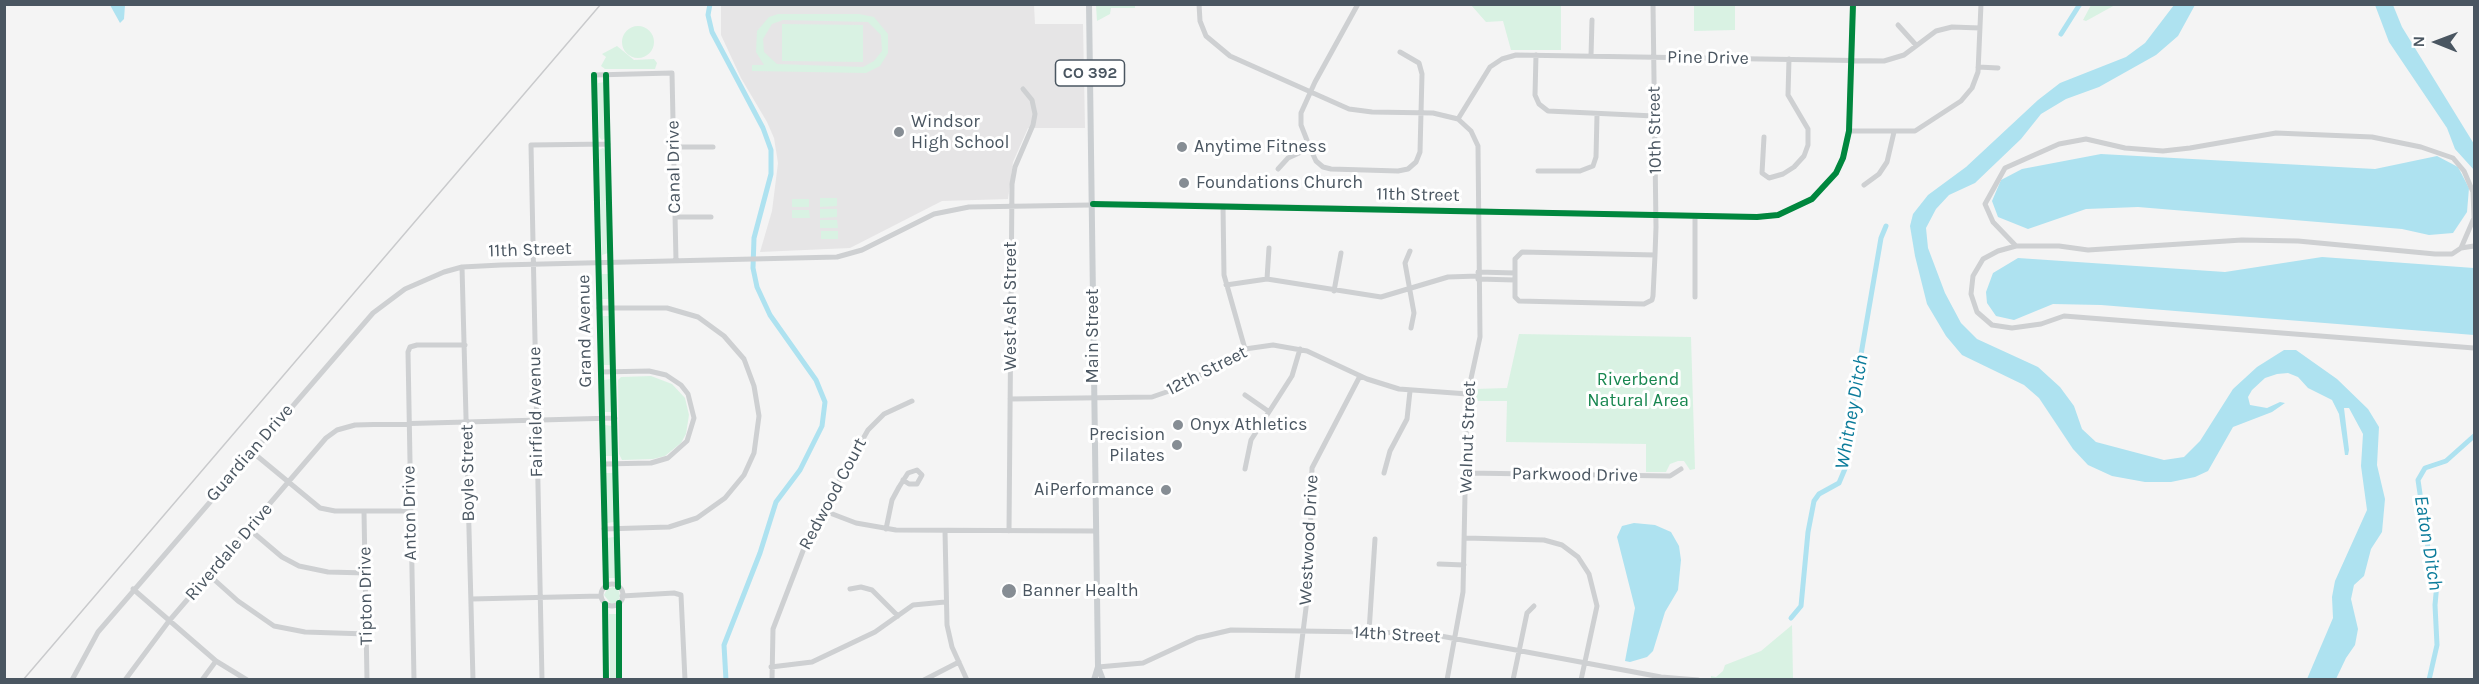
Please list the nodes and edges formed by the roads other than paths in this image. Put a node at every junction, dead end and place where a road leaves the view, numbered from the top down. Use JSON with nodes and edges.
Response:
{"nodes":[{"id":1,"x":1089,"y":4,"type":"edge"},
{"id":2,"x":1199,"y":4,"type":"edge"},
{"id":3,"x":1358,"y":4,"type":"edge"},
{"id":4,"x":1653,"y":4,"type":"edge"},
{"id":5,"x":1852,"y":4,"type":"edge"},
{"id":6,"x":1981,"y":4,"type":"edge"},
{"id":7,"x":1592,"y":20,"type":"dead end"},
{"id":8,"x":1898,"y":25,"type":"dead end"},
{"id":9,"x":1980,"y":28,"type":"junction"},
{"id":10,"x":1916,"y":45,"type":"junction"},
{"id":11,"x":1400,"y":52,"type":"dead end"},
{"id":12,"x":1536,"y":55,"type":"junction"},
{"id":13,"x":1591,"y":56,"type":"junction"},
{"id":14,"x":1653,"y":57,"type":"junction"},
{"id":15,"x":1789,"y":58,"type":"junction"},
{"id":16,"x":1851,"y":61,"type":"junction"},
{"id":17,"x":1978,"y":67,"type":"junction"},
{"id":18,"x":1998,"y":68,"type":"dead end"},
{"id":19,"x":606,"y":75,"type":"junction"},
{"id":20,"x":1023,"y":89,"type":"dead end"},
{"id":21,"x":1310,"y":92,"type":"junction"},
{"id":22,"x":1422,"y":113,"type":"junction"},
{"id":23,"x":1597,"y":115,"type":"junction"},
{"id":24,"x":1654,"y":116,"type":"junction"},
{"id":25,"x":1458,"y":119,"type":"junction"},
{"id":26,"x":1849,"y":131,"type":"junction"},
{"id":27,"x":1894,"y":132,"type":"junction"},
{"id":28,"x":1764,"y":137,"type":"dead end"},
{"id":29,"x":596,"y":144,"type":"junction"},
{"id":30,"x":608,"y":144,"type":"junction"},
{"id":31,"x":674,"y":147,"type":"junction"},
{"id":32,"x":713,"y":147,"type":"dead end"},
{"id":33,"x":1310,"y":148,"type":"junction"},
{"id":34,"x":1278,"y":169,"type":"dead end"},
{"id":35,"x":1538,"y":171,"type":"dead end"},
{"id":36,"x":1864,"y":185,"type":"dead end"},
{"id":37,"x":2474,"y":193,"type":"edge"},
{"id":38,"x":1093,"y":204,"type":"junction"},
{"id":39,"x":1012,"y":206,"type":"junction"},
{"id":40,"x":1223,"y":206,"type":"junction"},
{"id":41,"x":1479,"y":211,"type":"junction"},
{"id":42,"x":1656,"y":215,"type":"junction"},
{"id":43,"x":1695,"y":216,"type":"junction"},
{"id":44,"x":675,"y":217,"type":"junction"},
{"id":45,"x":711,"y":217,"type":"dead end"},
{"id":46,"x":2016,"y":246,"type":"junction"},
{"id":47,"x":2475,"y":246,"type":"edge"},
{"id":48,"x":1269,"y":248,"type":"dead end"},
{"id":49,"x":2461,"y":248,"type":"junction"},
{"id":50,"x":1410,"y":250,"type":"dead end"},
{"id":51,"x":1341,"y":253,"type":"dead end"},
{"id":52,"x":1655,"y":255,"type":"junction"},
{"id":53,"x":676,"y":261,"type":"junction"},
{"id":54,"x":598,"y":262,"type":"junction"},
{"id":55,"x":611,"y":262,"type":"junction"},
{"id":56,"x":534,"y":264,"type":"junction"},
{"id":57,"x":462,"y":267,"type":"junction"},
{"id":58,"x":1478,"y":276,"type":"junction"},
{"id":59,"x":1515,"y":276,"type":"junction"},
{"id":60,"x":1267,"y":279,"type":"junction"},
{"id":61,"x":1226,"y":285,"type":"junction"},
{"id":62,"x":1410,"y":289,"type":"junction"},
{"id":63,"x":1334,"y":291,"type":"junction"},
{"id":64,"x":1695,"y":297,"type":"dead end"},
{"id":65,"x":1651,"y":302,"type":"junction"},
{"id":66,"x":1657,"y":306,"type":"dead end"},
{"id":67,"x":612,"y":307,"type":"junction"},
{"id":68,"x":599,"y":308,"type":"junction"},
{"id":69,"x":1412,"y":328,"type":"dead end"},
{"id":70,"x":465,"y":345,"type":"junction"},
{"id":71,"x":2475,"y":348,"type":"edge"},
{"id":72,"x":1245,"y":349,"type":"junction"},
{"id":73,"x":1300,"y":349,"type":"junction"},
{"id":74,"x":614,"y":371,"type":"junction"},
{"id":75,"x":601,"y":372,"type":"junction"},
{"id":76,"x":1360,"y":376,"type":"junction"},
{"id":77,"x":1410,"y":391,"type":"junction"},
{"id":78,"x":1468,"y":394,"type":"junction"},
{"id":79,"x":1245,"y":395,"type":"dead end"},
{"id":80,"x":1094,"y":398,"type":"junction"},
{"id":81,"x":1010,"y":399,"type":"junction"},
{"id":82,"x":912,"y":400,"type":"dead end"},
{"id":83,"x":1268,"y":411,"type":"junction"},
{"id":84,"x":602,"y":418,"type":"junction"},
{"id":85,"x":615,"y":418,"type":"junction"},
{"id":86,"x":536,"y":420,"type":"junction"},
{"id":87,"x":467,"y":422,"type":"junction"},
{"id":88,"x":410,"y":424,"type":"junction"},
{"id":89,"x":251,"y":451,"type":"junction"},
{"id":90,"x":603,"y":464,"type":"junction"},
{"id":91,"x":616,"y":464,"type":"junction"},
{"id":92,"x":1245,"y":469,"type":"dead end"},
{"id":93,"x":1681,"y":469,"type":"dead end"},
{"id":94,"x":1384,"y":472,"type":"dead end"},
{"id":95,"x":1467,"y":473,"type":"junction"},
{"id":96,"x":903,"y":480,"type":"dead end"},
{"id":97,"x":288,"y":483,"type":"junction"},
{"id":98,"x":822,"y":510,"type":"junction"},
{"id":99,"x":410,"y":511,"type":"junction"},
{"id":100,"x":364,"y":512,"type":"junction"},
{"id":101,"x":249,"y":529,"type":"junction"},
{"id":102,"x":604,"y":529,"type":"junction"},
{"id":103,"x":617,"y":529,"type":"junction"},
{"id":104,"x":886,"y":529,"type":"junction"},
{"id":105,"x":945,"y":531,"type":"junction"},
{"id":106,"x":1009,"y":531,"type":"junction"},
{"id":107,"x":1095,"y":531,"type":"junction"},
{"id":108,"x":1465,"y":538,"type":"junction"},
{"id":109,"x":1375,"y":539,"type":"dead end"},
{"id":110,"x":1439,"y":564,"type":"dead end"},
{"id":111,"x":1464,"y":566,"type":"junction"},
{"id":112,"x":366,"y":573,"type":"junction"},
{"id":113,"x":209,"y":575,"type":"junction"},
{"id":114,"x":606,"y":587,"type":"junction"},
{"id":115,"x":618,"y":587,"type":"junction"},
{"id":116,"x":133,"y":590,"type":"junction"},
{"id":117,"x":850,"y":590,"type":"dead end"},
{"id":118,"x":601,"y":596,"type":"junction"},
{"id":119,"x":622,"y":596,"type":"junction"},
{"id":120,"x":539,"y":598,"type":"junction"},
{"id":121,"x":471,"y":599,"type":"junction"},
{"id":122,"x":945,"y":602,"type":"junction"},
{"id":123,"x":619,"y":603,"type":"junction"},
{"id":124,"x":605,"y":604,"type":"junction"},
{"id":125,"x":1534,"y":606,"type":"dead end"},
{"id":126,"x":898,"y":616,"type":"junction"},
{"id":127,"x":169,"y":621,"type":"junction"},
{"id":128,"x":1303,"y":631,"type":"junction"},
{"id":129,"x":1369,"y":632,"type":"junction"},
{"id":130,"x":367,"y":634,"type":"junction"},
{"id":131,"x":1455,"y":638,"type":"junction"},
{"id":132,"x":1519,"y":650,"type":"junction"},
{"id":133,"x":216,"y":661,"type":"junction"},
{"id":134,"x":959,"y":662,"type":"junction"},
{"id":135,"x":1584,"y":663,"type":"junction"},
{"id":136,"x":771,"y":667,"type":"junction"},
{"id":137,"x":1098,"y":667,"type":"junction"},
{"id":138,"x":72,"y":680,"type":"edge"},
{"id":139,"x":125,"y":680,"type":"edge"},
{"id":140,"x":202,"y":680,"type":"edge"},
{"id":141,"x":247,"y":680,"type":"edge"},
{"id":142,"x":367,"y":680,"type":"edge"},
{"id":143,"x":414,"y":680,"type":"edge"},
{"id":144,"x":473,"y":680,"type":"edge"},
{"id":145,"x":542,"y":680,"type":"edge"},
{"id":146,"x":606,"y":680,"type":"edge"},
{"id":147,"x":619,"y":680,"type":"edge"},
{"id":148,"x":685,"y":680,"type":"edge"},
{"id":149,"x":772,"y":680,"type":"edge"},
{"id":150,"x":924,"y":680,"type":"edge"},
{"id":151,"x":968,"y":680,"type":"edge"},
{"id":152,"x":1094,"y":680,"type":"edge"},
{"id":153,"x":1103,"y":680,"type":"edge"},
{"id":154,"x":1297,"y":680,"type":"edge"},
{"id":155,"x":1447,"y":680,"type":"edge"},
{"id":156,"x":1513,"y":680,"type":"edge"},
{"id":157,"x":1581,"y":680,"type":"edge"},
{"id":158,"x":1698,"y":680,"type":"edge"}],
"edges":[{"from":1,"to":38,"type":"main road","name":"Main Street","number":"CO 392"},
{"from":2,"to":21,"type":"street"},
{"from":3,"to":21,"type":"street"},
{"from":4,"to":14,"type":"street","name":"10th Street"},
{"from":5,"to":16,"type":"street","name":"11th Street"},
{"from":6,"to":9,"type":"street"},
{"from":7,"to":13,"type":"street"},
{"from":8,"to":10,"type":"street"},
{"from":9,"to":10,"type":"street","name":"Pine Drive"},
{"from":9,"to":17,"type":"street"},
{"from":10,"to":16,"type":"street","name":"Pine Drive"},
{"from":11,"to":22,"type":"street"},
{"from":12,"to":13,"type":"street","name":"Pine Drive"},
{"from":12,"to":23,"type":"street"},
{"from":12,"to":25,"type":"street","name":"Pine Drive"},
{"from":13,"to":14,"type":"street","name":"Pine Drive"},
{"from":14,"to":15,"type":"street","name":"Pine Drive"},
{"from":14,"to":24,"type":"street","name":"10th Street"},
{"from":15,"to":16,"type":"street","name":"Pine Drive"},
{"from":15,"to":28,"type":"street"},
{"from":16,"to":26,"type":"street","name":"11th Street"},
{"from":17,"to":18,"type":"street"},
{"from":17,"to":27,"type":"street"},
{"from":19,"to":29,"type":"street","name":"Grand Avenue"},
{"from":19,"to":30,"type":"street","name":"Grand Avenue"},
{"from":19,"to":31,"type":"street","name":"Canal Drive"},
{"from":20,"to":39,"type":"street","name":"West Ash Street"},
{"from":21,"to":22,"type":"street"},
{"from":21,"to":33,"type":"street"},
{"from":22,"to":25,"type":"street"},
{"from":22,"to":33,"type":"street"},
{"from":23,"to":24,"type":"street"},
{"from":23,"to":35,"type":"street"},
{"from":24,"to":42,"type":"street","name":"10th Street"},
{"from":25,"to":41,"type":"street","name":"Walnut Street"},
{"from":26,"to":27,"type":"street"},
{"from":26,"to":43,"type":"street","name":"11th Street"},
{"from":27,"to":36,"type":"street"},
{"from":29,"to":30,"type":"street"},
{"from":29,"to":54,"type":"street","name":"Grand Avenue"},
{"from":29,"to":56,"type":"street","name":"Fairfield Avenue"},
{"from":30,"to":55,"type":"street","name":"Grand Avenue"},
{"from":31,"to":32,"type":"street"},
{"from":31,"to":44,"type":"street","name":"Canal Drive"},
{"from":33,"to":34,"type":"street"},
{"from":37,"to":46,"type":"street"},
{"from":37,"to":49,"type":"street"},
{"from":38,"to":39,"type":"street","name":"11th Street"},
{"from":38,"to":40,"type":"street","name":"11th Street"},
{"from":38,"to":80,"type":"main road","name":"Main Street","number":"CO 392"},
{"from":39,"to":53,"type":"street","name":"11th Street"},
{"from":39,"to":81,"type":"street","name":"West Ash Street"},
{"from":40,"to":41,"type":"street","name":"11th Street"},
{"from":40,"to":61,"type":"street"},
{"from":41,"to":42,"type":"street","name":"11th Street"},
{"from":41,"to":58,"type":"street","name":"Walnut Street"},
{"from":42,"to":43,"type":"street","name":"11th Street"},
{"from":42,"to":52,"type":"street","name":"10th Street"},
{"from":43,"to":64,"type":"street"},
{"from":44,"to":45,"type":"street"},
{"from":44,"to":53,"type":"street","name":"Canal Drive"},
{"from":46,"to":49,"type":"street"},
{"from":46,"to":71,"type":"street"},
{"from":47,"to":49,"type":"street"},
{"from":48,"to":60,"type":"street"},
{"from":50,"to":62,"type":"street"},
{"from":51,"to":63,"type":"street"},
{"from":52,"to":59,"type":"street"},
{"from":52,"to":65,"type":"street","name":"10th Street"},
{"from":53,"to":55,"type":"street","name":"11th Street"},
{"from":54,"to":55,"type":"street","name":"11th Street"},
{"from":54,"to":56,"type":"street","name":"11th Street"},
{"from":54,"to":68,"type":"street","name":"Grand Avenue"},
{"from":55,"to":67,"type":"street","name":"Grand Avenue"},
{"from":56,"to":57,"type":"street","name":"11th Street"},
{"from":56,"to":86,"type":"street","name":"Fairfield Avenue"},
{"from":57,"to":70,"type":"street","name":"Boyle Street"},
{"from":57,"to":89,"type":"street","name":"Guardian Drive"},
{"from":58,"to":59,"type":"street"},
{"from":58,"to":62,"type":"street"},
{"from":58,"to":78,"type":"street","name":"Walnut Street"},
{"from":59,"to":65,"type":"street"},
{"from":60,"to":61,"type":"street"},
{"from":60,"to":63,"type":"street"},
{"from":61,"to":72,"type":"street"},
{"from":62,"to":63,"type":"street"},
{"from":62,"to":69,"type":"street"},
{"from":65,"to":66,"type":"street"},
{"from":67,"to":68,"type":"street"},
{"from":67,"to":74,"type":"street","name":"Grand Avenue"},
{"from":67,"to":103,"type":"street"},
{"from":68,"to":75,"type":"street","name":"Grand Avenue"},
{"from":70,"to":87,"type":"street","name":"Boyle Street"},
{"from":70,"to":88,"type":"street","name":"Anton Drive"},
{"from":72,"to":73,"type":"street","name":"12th Street"},
{"from":72,"to":80,"type":"street","name":"12th Street"},
{"from":73,"to":76,"type":"street","name":"12th Street"},
{"from":73,"to":83,"type":"street"},
{"from":74,"to":75,"type":"street"},
{"from":74,"to":85,"type":"street","name":"Grand Avenue"},
{"from":74,"to":91,"type":"street"},
{"from":75,"to":84,"type":"street","name":"Grand Avenue"},
{"from":76,"to":77,"type":"street","name":"12th Street"},
{"from":76,"to":128,"type":"street","name":"Westwood Drive"},
{"from":77,"to":78,"type":"street","name":"12th Street"},
{"from":77,"to":94,"type":"street"},
{"from":78,"to":95,"type":"street","name":"Walnut Street"},
{"from":79,"to":83,"type":"street"},
{"from":80,"to":81,"type":"street","name":"12th Street"},
{"from":80,"to":107,"type":"main road","name":"Main Street","number":"CO 392"},
{"from":81,"to":106,"type":"street","name":"West Ash Street"},
{"from":82,"to":98,"type":"street","name":"Redwood Court"},
{"from":83,"to":92,"type":"street"},
{"from":84,"to":85,"type":"street"},
{"from":84,"to":86,"type":"street"},
{"from":84,"to":90,"type":"street","name":"Grand Avenue"},
{"from":85,"to":91,"type":"street","name":"Grand Avenue"},
{"from":86,"to":87,"type":"street"},
{"from":86,"to":120,"type":"street","name":"Fairfield Avenue"},
{"from":87,"to":88,"type":"street"},
{"from":87,"to":121,"type":"street","name":"Boyle Street"},
{"from":88,"to":97,"type":"street","name":"Riverdale Drive"},
{"from":88,"to":99,"type":"street","name":"Anton Drive"},
{"from":89,"to":97,"type":"street"},
{"from":89,"to":116,"type":"street","name":"Guardian Drive"},
{"from":90,"to":91,"type":"street"},
{"from":90,"to":102,"type":"street","name":"Grand Avenue"},
{"from":91,"to":103,"type":"street","name":"Grand Avenue"},
{"from":93,"to":95,"type":"street","name":"Parkwood Drive"},
{"from":95,"to":108,"type":"street","name":"Walnut Street"},
{"from":96,"to":104,"type":"street"},
{"from":97,"to":100,"type":"street"},
{"from":97,"to":101,"type":"street","name":"Riverdale Drive"},
{"from":98,"to":104,"type":"street"},
{"from":98,"to":136,"type":"street","name":"Redwood Court"},
{"from":99,"to":100,"type":"street"},
{"from":99,"to":143,"type":"street","name":"Anton Drive"},
{"from":100,"to":112,"type":"street","name":"Tipton Drive"},
{"from":101,"to":112,"type":"street"},
{"from":101,"to":113,"type":"street","name":"Riverdale Drive"},
{"from":102,"to":103,"type":"street"},
{"from":102,"to":114,"type":"street","name":"Grand Avenue"},
{"from":103,"to":115,"type":"street","name":"Grand Avenue"},
{"from":104,"to":105,"type":"street"},
{"from":105,"to":106,"type":"street"},
{"from":105,"to":122,"type":"street"},
{"from":106,"to":107,"type":"street"},
{"from":107,"to":137,"type":"main road","name":"Main Street","number":"CO 392"},
{"from":108,"to":111,"type":"street","name":"Walnut Street"},
{"from":108,"to":135,"type":"street"},
{"from":109,"to":129,"type":"street"},
{"from":110,"to":111,"type":"street"},
{"from":111,"to":131,"type":"street","name":"Walnut Street"},
{"from":112,"to":130,"type":"street","name":"Tipton Drive"},
{"from":113,"to":127,"type":"street","name":"Riverdale Drive"},
{"from":113,"to":130,"type":"street"},
{"from":114,"to":115,"type":"street"},
{"from":114,"to":118,"type":"street"},
{"from":115,"to":119,"type":"street"},
{"from":116,"to":127,"type":"street"},
{"from":116,"to":138,"type":"street","name":"Guardian Drive"},
{"from":117,"to":126,"type":"street"},
{"from":118,"to":120,"type":"street"},
{"from":118,"to":124,"type":"street"},
{"from":119,"to":123,"type":"street"},
{"from":119,"to":148,"type":"street"},
{"from":120,"to":121,"type":"street"},
{"from":120,"to":145,"type":"street","name":"Fairfield Avenue"},
{"from":121,"to":144,"type":"street","name":"Boyle Street"},
{"from":122,"to":126,"type":"street"},
{"from":122,"to":134,"type":"street"},
{"from":123,"to":124,"type":"street"},
{"from":123,"to":147,"type":"street"},
{"from":124,"to":146,"type":"street"},
{"from":125,"to":132,"type":"street"},
{"from":126,"to":136,"type":"street"},
{"from":127,"to":133,"type":"street"},
{"from":127,"to":139,"type":"street","name":"Riverdale Drive"},
{"from":128,"to":129,"type":"street","name":"14th Street"},
{"from":128,"to":137,"type":"street","name":"14th Street"},
{"from":128,"to":154,"type":"street","name":"Westwood Drive"},
{"from":129,"to":131,"type":"street","name":"14th Street"},
{"from":130,"to":142,"type":"street","name":"Tipton Drive"},
{"from":131,"to":132,"type":"street","name":"14th Street"},
{"from":131,"to":155,"type":"street","name":"Walnut Street"},
{"from":132,"to":135,"type":"street","name":"14th Street"},
{"from":132,"to":156,"type":"street"},
{"from":133,"to":140,"type":"street"},
{"from":133,"to":141,"type":"street"},
{"from":134,"to":150,"type":"street"},
{"from":134,"to":151,"type":"street"},
{"from":135,"to":157,"type":"street"},
{"from":135,"to":158,"type":"street","name":"14th Street"},
{"from":136,"to":149,"type":"street","name":"Redwood Court"},
{"from":137,"to":152,"type":"main road","name":"Main Street","number":"CO 392"},
{"from":137,"to":153,"type":"main road","name":"Main Street","number":"CO 392"}]}
